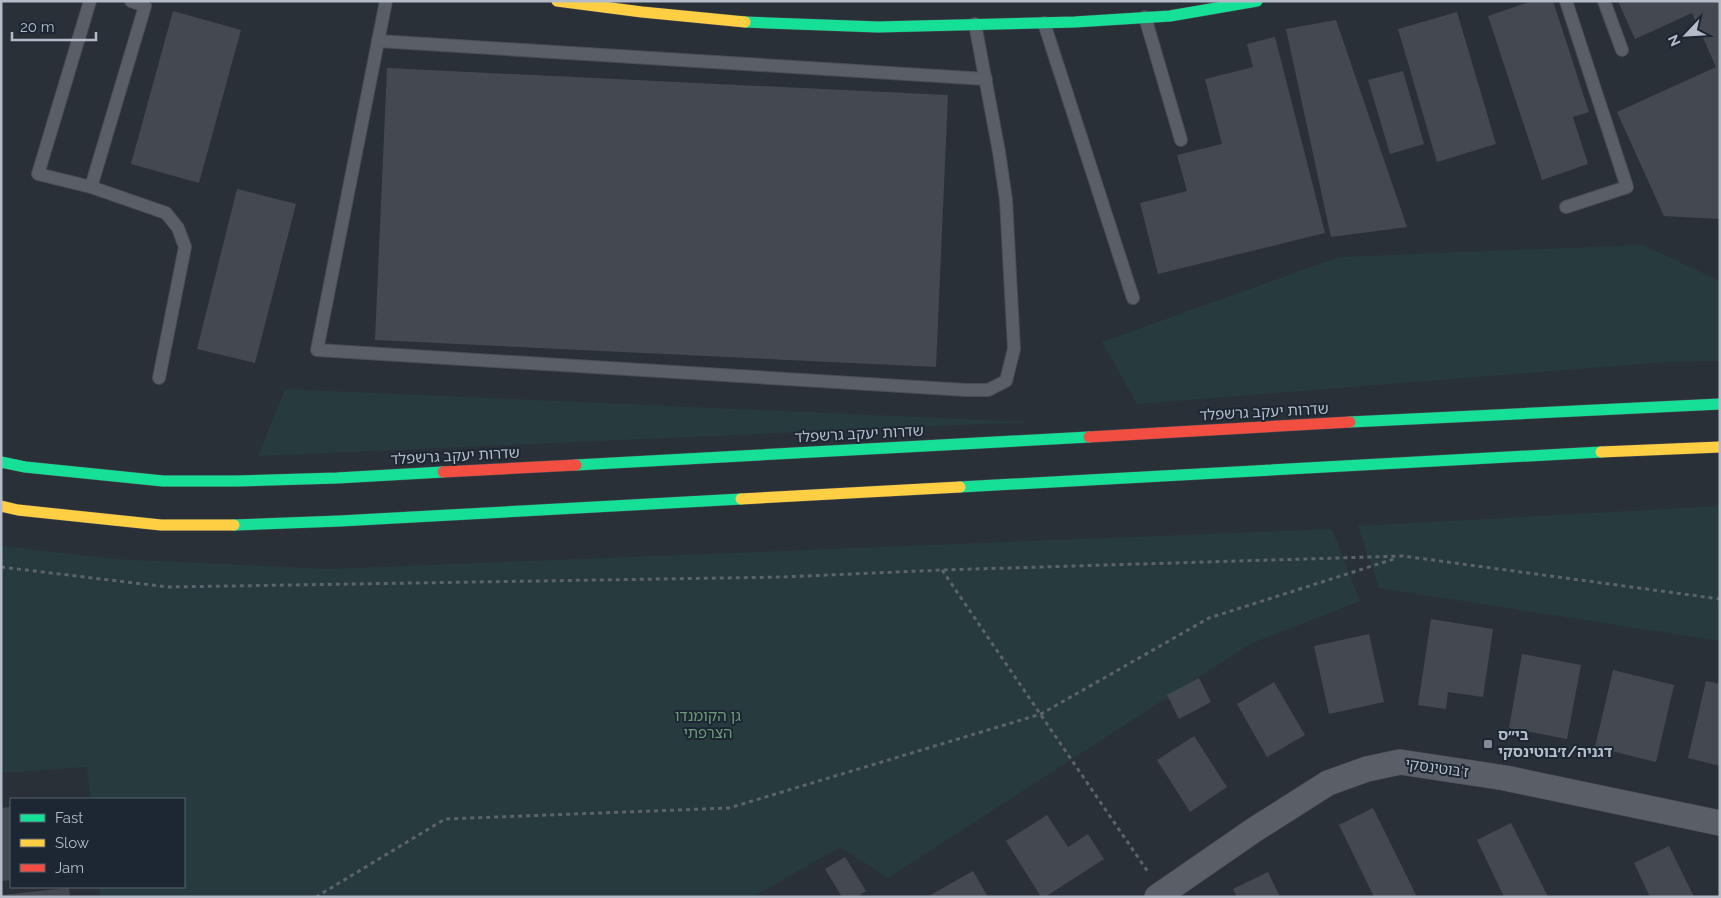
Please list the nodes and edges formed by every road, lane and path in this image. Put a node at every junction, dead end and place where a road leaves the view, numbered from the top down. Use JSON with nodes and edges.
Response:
{"nodes":[{"id":1,"x":90,"y":1,"type":"edge"},
{"id":2,"x":131,"y":1,"type":"edge"},
{"id":3,"x":386,"y":1,"type":"edge"},
{"id":4,"x":557,"y":1,"type":"edge"},
{"id":5,"x":1256,"y":1,"type":"edge"},
{"id":6,"x":1566,"y":1,"type":"edge"},
{"id":7,"x":1604,"y":1,"type":"edge"},
{"id":8,"x":1147,"y":11,"type":"junction"},
{"id":9,"x":1044,"y":23,"type":"junction"},
{"id":10,"x":975,"y":24,"type":"junction"},
{"id":11,"x":378,"y":41,"type":"junction"},
{"id":12,"x":1622,"y":50,"type":"dead end"},
{"id":13,"x":986,"y":79,"type":"junction"},
{"id":14,"x":1181,"y":140,"type":"dead end"},
{"id":15,"x":91,"y":187,"type":"junction"},
{"id":16,"x":1566,"y":207,"type":"dead end"},
{"id":17,"x":1133,"y":298,"type":"dead end"},
{"id":18,"x":159,"y":378,"type":"dead end"},
{"id":19,"x":1720,"y":404,"type":"edge"},
{"id":20,"x":1720,"y":447,"type":"edge"},
{"id":21,"x":1,"y":462,"type":"edge"},
{"id":22,"x":1,"y":506,"type":"edge"},
{"id":23,"x":1403,"y":556,"type":"junction"},
{"id":24,"x":1,"y":567,"type":"edge"},
{"id":25,"x":942,"y":570,"type":"junction"},
{"id":26,"x":1720,"y":599,"type":"edge"},
{"id":27,"x":1041,"y":714,"type":"junction"},
{"id":28,"x":1720,"y":823,"type":"edge"},
{"id":29,"x":1159,"y":895,"type":"edge"},
{"id":30,"x":316,"y":897,"type":"edge"}],
"edges":[{"from":1,"to":15,"type":"lane"},
{"from":2,"to":15,"type":"lane"},
{"from":3,"to":11,"type":"lane"},
{"from":4,"to":10,"type":"main road"},
{"from":5,"to":8,"type":"main road"},
{"from":6,"to":16,"type":"lane"},
{"from":7,"to":12,"type":"lane"},
{"from":8,"to":9,"type":"main road"},
{"from":8,"to":14,"type":"lane"},
{"from":9,"to":10,"type":"main road"},
{"from":9,"to":17,"type":"lane"},
{"from":10,"to":13,"type":"lane"},
{"from":11,"to":13,"type":"lane"},
{"from":11,"to":13,"type":"lane"},
{"from":15,"to":18,"type":"lane"},
{"from":19,"to":21,"type":"main road","name":"שדרות יעקב גרשפלד"},
{"from":20,"to":22,"type":"main road"},
{"from":23,"to":25,"type":"path"},
{"from":23,"to":26,"type":"path"},
{"from":23,"to":27,"type":"path"},
{"from":24,"to":25,"type":"path"},
{"from":25,"to":27,"type":"path"},
{"from":27,"to":29,"type":"path"},
{"from":27,"to":30,"type":"path"},
{"from":28,"to":29,"type":"street","name":"ז'בוטינסקי"}]}
